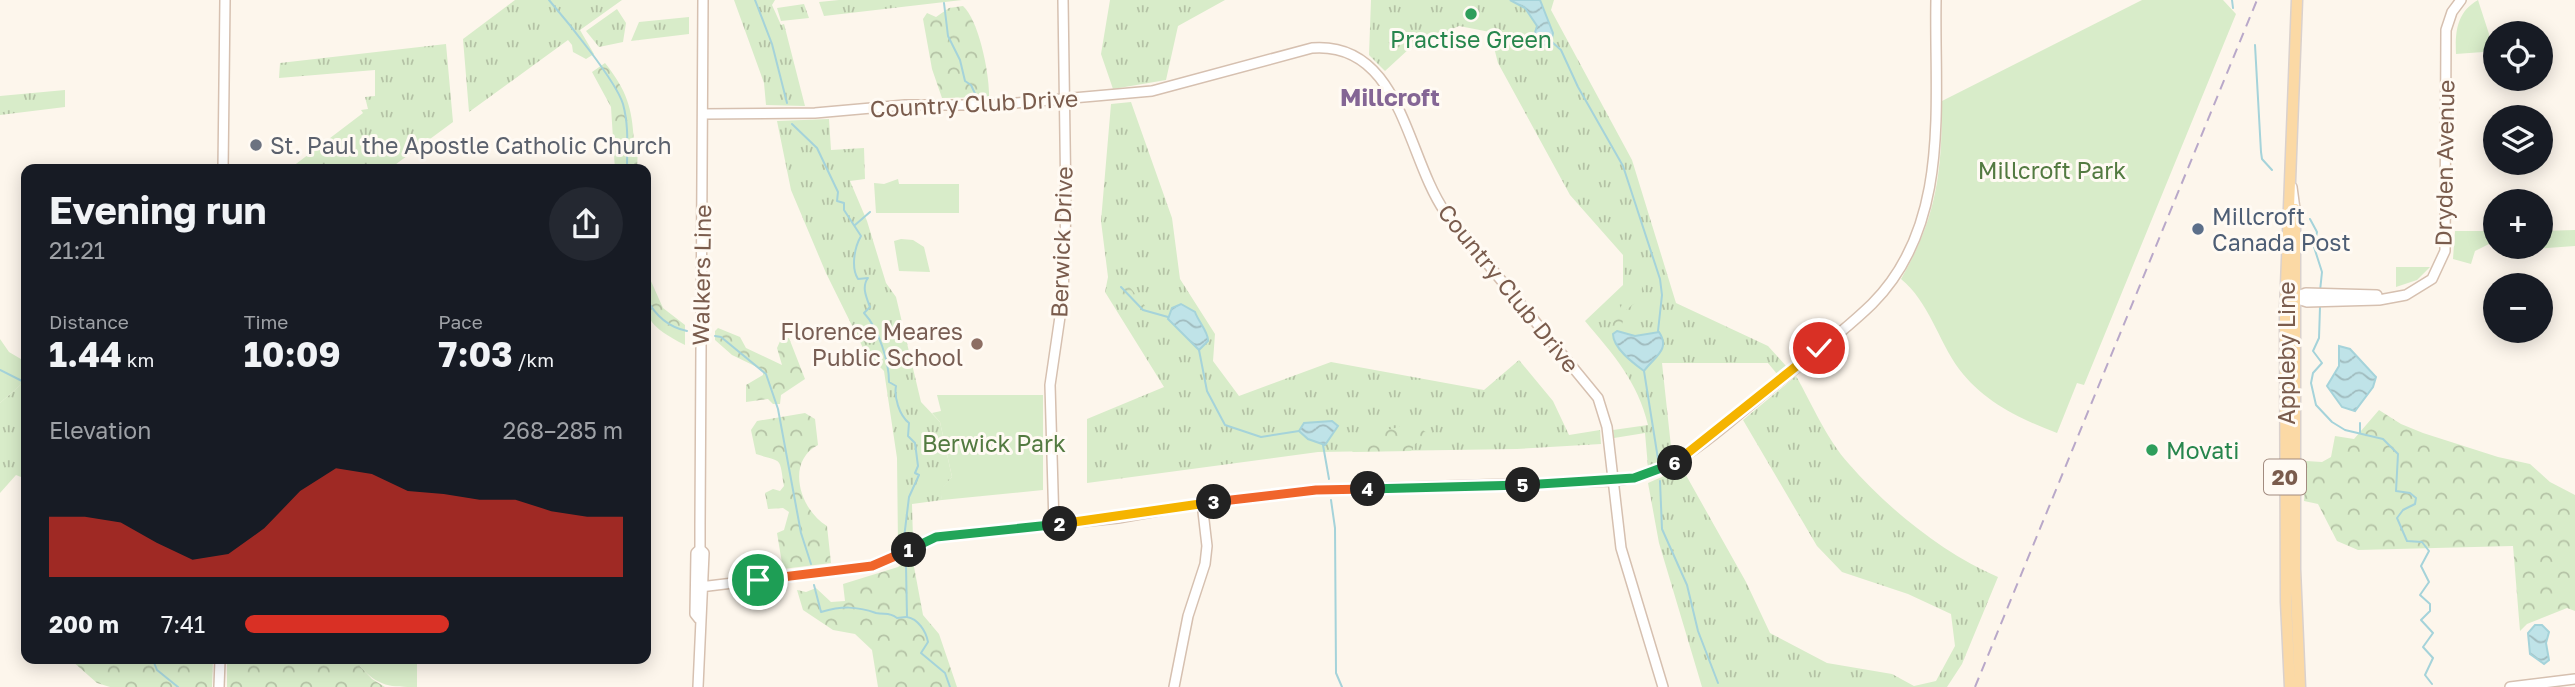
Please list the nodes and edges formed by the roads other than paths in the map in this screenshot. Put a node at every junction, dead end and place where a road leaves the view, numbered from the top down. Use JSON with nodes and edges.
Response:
{"nodes":[{"id":1,"x":225,"y":0,"type":"edge"},
{"id":2,"x":704,"y":0,"type":"edge"},
{"id":3,"x":1063,"y":0,"type":"edge"},
{"id":4,"x":1936,"y":0,"type":"edge"},
{"id":5,"x":2297,"y":0,"type":"edge"},
{"id":6,"x":2461,"y":0,"type":"edge"},
{"id":7,"x":1064,"y":100,"type":"junction"},
{"id":8,"x":703,"y":114,"type":"junction"},
{"id":9,"x":223,"y":164,"type":"edge"},
{"id":10,"x":2292,"y":187,"type":"junction"},
{"id":11,"x":2295,"y":209,"type":"joint"},
{"id":12,"x":2291,"y":297,"type":"junction"},
{"id":13,"x":1612,"y":481,"type":"junction"},
{"id":14,"x":1202,"y":503,"type":"junction"},
{"id":15,"x":1054,"y":525,"type":"junction"},
{"id":16,"x":700,"y":549,"type":"junction"},
{"id":17,"x":702,"y":586,"type":"junction"},
{"id":18,"x":699,"y":619,"type":"junction"},
{"id":19,"x":220,"y":664,"type":"edge"},
{"id":20,"x":2575,"y":679,"type":"edge"},
{"id":21,"x":2295,"y":686,"type":"edge"},
{"id":22,"x":219,"y":687,"type":"edge"},
{"id":23,"x":698,"y":687,"type":"edge"},
{"id":24,"x":1174,"y":687,"type":"edge"},
{"id":25,"x":1663,"y":687,"type":"edge"},
{"id":26,"x":2510,"y":687,"type":"edge"}],
"edges":[{"from":1,"to":9,"type":"street"},
{"from":2,"to":8,"type":"street","name":"Walkers Line"},
{"from":3,"to":7,"type":"street","name":"Berwick Drive"},
{"from":4,"to":13,"type":"street"},
{"from":5,"to":10,"type":"main road","name":"Appleby Line","number":"20"},
{"from":6,"to":12,"type":"street","name":"Dryden Avenue"},
{"from":7,"to":8,"type":"street","name":"Country Club Drive"},
{"from":7,"to":13,"type":"street","name":"Country Club Drive"},
{"from":7,"to":15,"type":"street","name":"Berwick Drive"},
{"from":8,"to":16,"type":"street","name":"Walkers Line"},
{"from":10,"to":11,"type":"street","name":"Appleby Line","number":"20"},
{"from":10,"to":12,"type":"main road","name":"Appleby Line","number":"20"},
{"from":11,"to":12,"type":"main road","name":"Appleby Line","number":"20"},
{"from":12,"to":21,"type":"main road","name":"Appleby Line","number":"20"},
{"from":13,"to":14,"type":"street"},
{"from":13,"to":25,"type":"street","name":"Country Club Drive"},
{"from":14,"to":15,"type":"street"},
{"from":14,"to":24,"type":"street"},
{"from":15,"to":17,"type":"street"},
{"from":16,"to":17,"type":"street","name":"Walkers Line"},
{"from":16,"to":18,"type":"street","name":"Walkers Line"},
{"from":17,"to":18,"type":"street","name":"Walkers Line"},
{"from":18,"to":23,"type":"street","name":"Walkers Line"},
{"from":19,"to":22,"type":"street"},
{"from":20,"to":26,"type":"street"}]}
